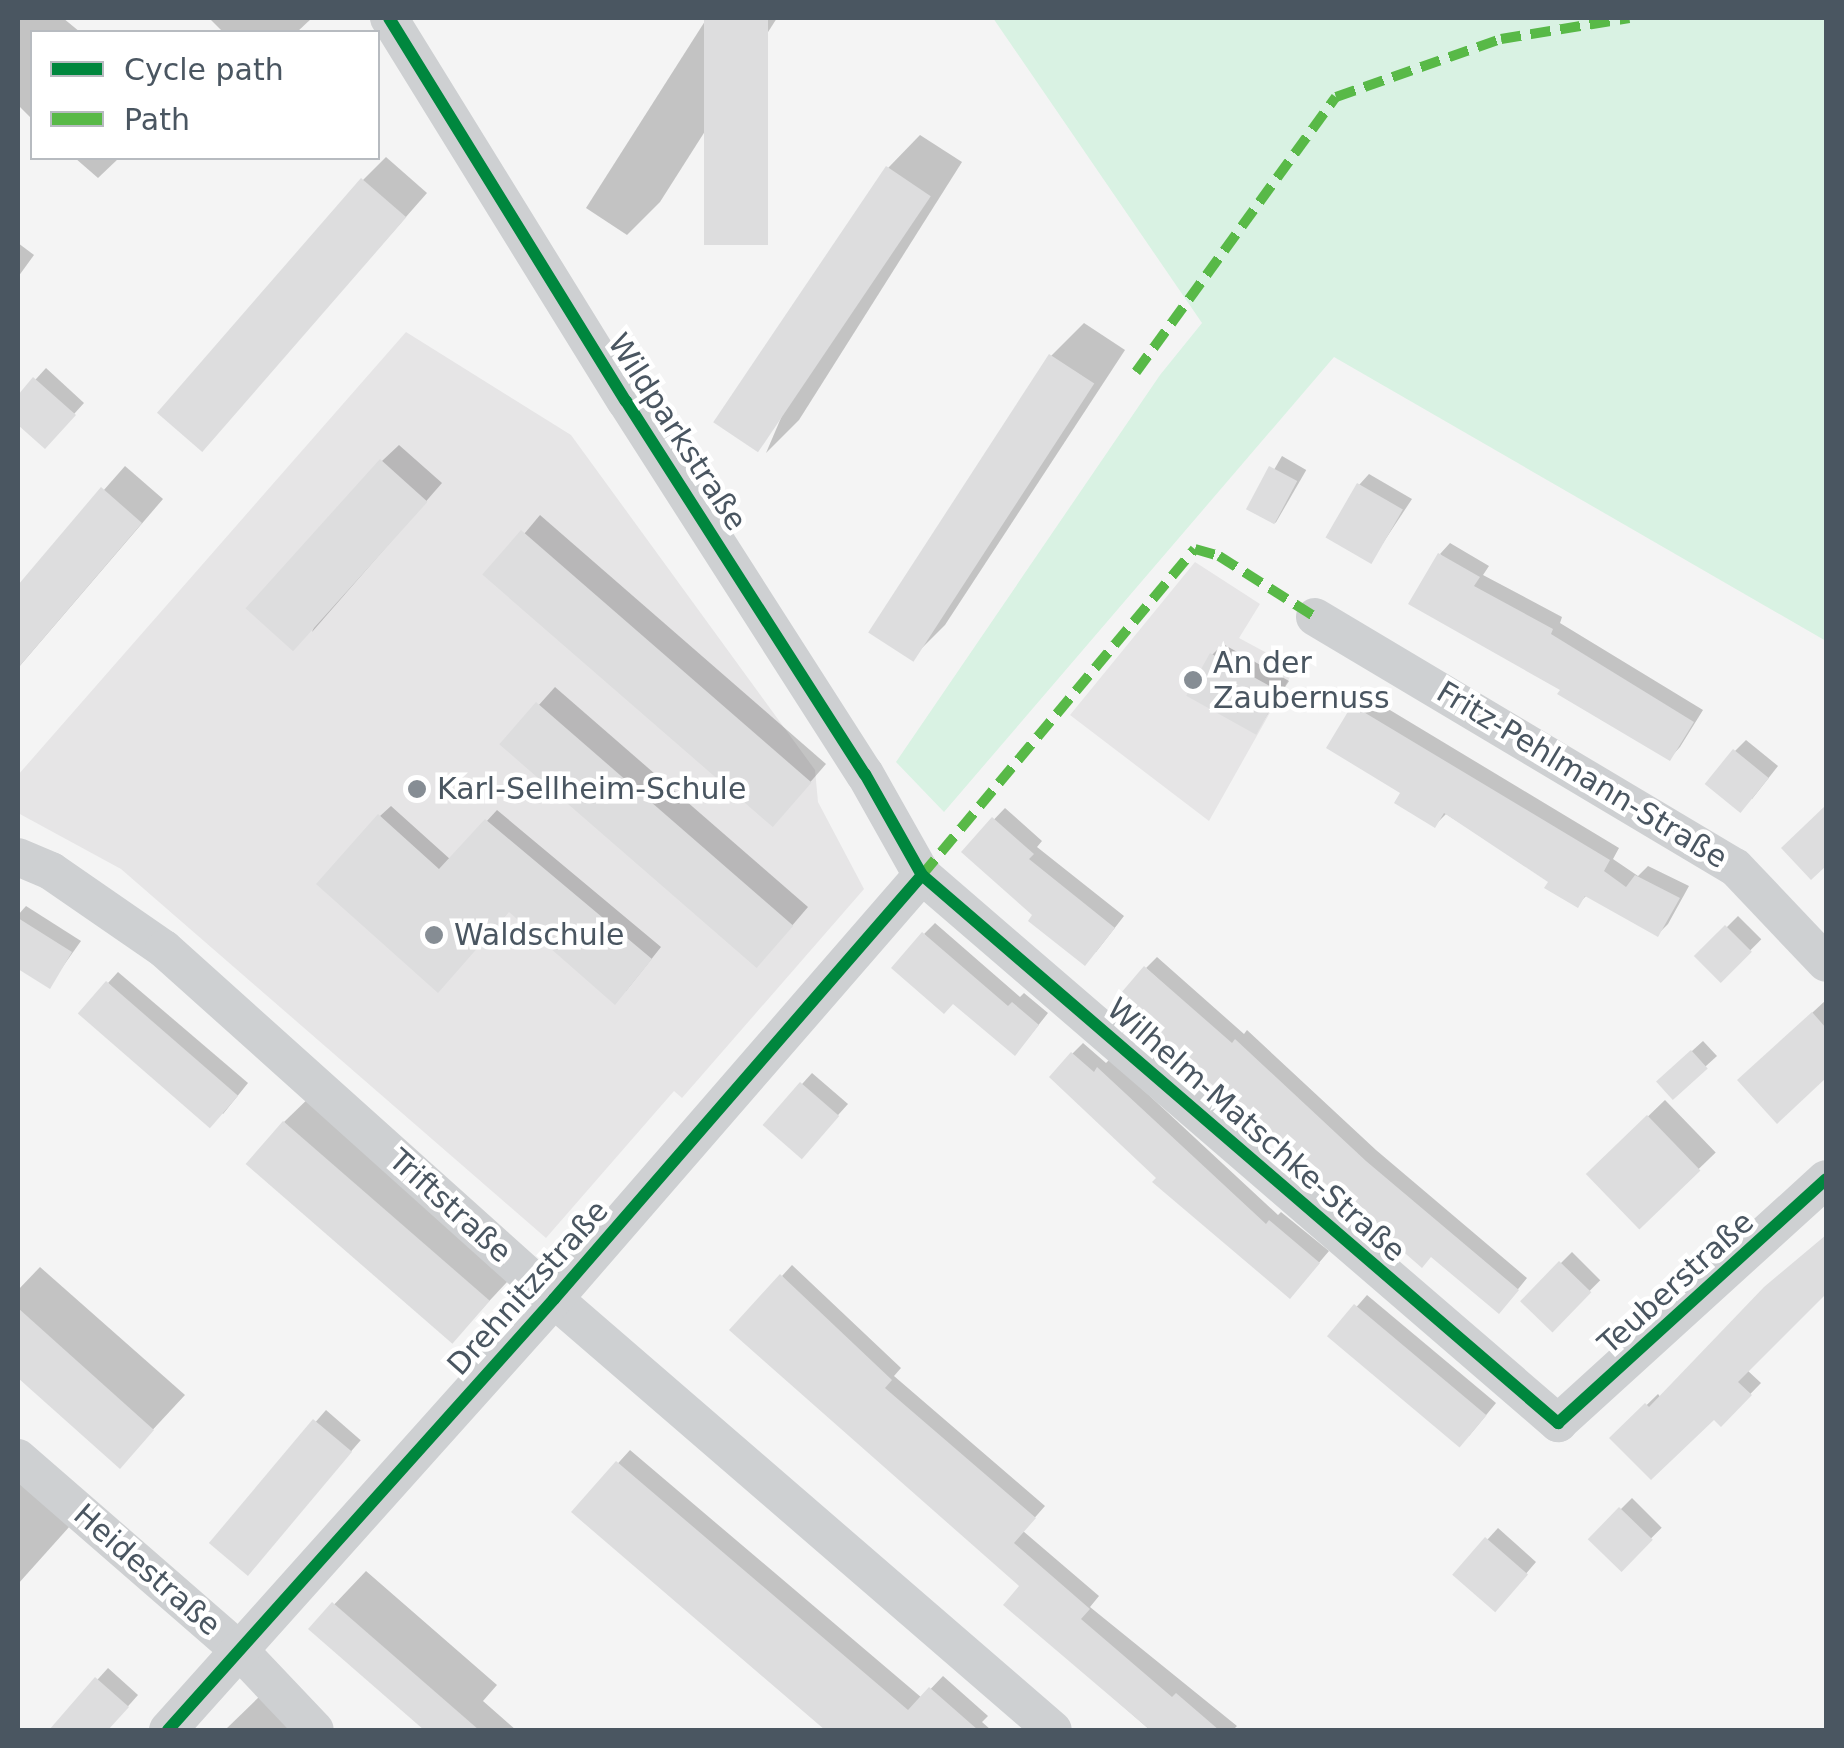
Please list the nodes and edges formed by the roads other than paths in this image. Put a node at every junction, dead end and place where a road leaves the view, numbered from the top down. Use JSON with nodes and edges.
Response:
{"nodes":[{"id":1,"x":389,"y":18,"type":"edge"},
{"id":2,"x":1315,"y":617,"type":"dead end"},
{"id":3,"x":18,"y":858,"type":"edge"},
{"id":4,"x":922,"y":874,"type":"junction"},
{"id":5,"x":1826,"y":963,"type":"edge"},
{"id":6,"x":1826,"y":1178,"type":"edge"},
{"id":7,"x":554,"y":1299,"type":"junction"},
{"id":8,"x":1558,"y":1424,"type":"joint"},
{"id":9,"x":18,"y":1458,"type":"edge"},
{"id":10,"x":240,"y":1650,"type":"junction"},
{"id":11,"x":168,"y":1730,"type":"edge"},
{"id":12,"x":315,"y":1730,"type":"edge"},
{"id":13,"x":1052,"y":1730,"type":"edge"}],
"edges":[{"from":1,"to":4,"type":"street","name":"Wildparkstraße"},
{"from":2,"to":5,"type":"street","name":"Fritz-Pehlmann-Straße"},
{"from":3,"to":7,"type":"street","name":"Triftstraße"},
{"from":4,"to":7,"type":"street","name":"Drehnitzstraße"},
{"from":4,"to":8,"type":"street","name":"Wilhelm-Matschke-Straße"},
{"from":6,"to":8,"type":"street","name":"Teuberstraße"},
{"from":7,"to":10,"type":"street","name":"Drehnitzstraße"},
{"from":7,"to":13,"type":"street","name":"Triftstraße"},
{"from":9,"to":10,"type":"street","name":"Heidestraße"},
{"from":10,"to":11,"type":"street","name":"Drehnitzstraße"},
{"from":10,"to":12,"type":"street","name":"Heidestraße"}]}
